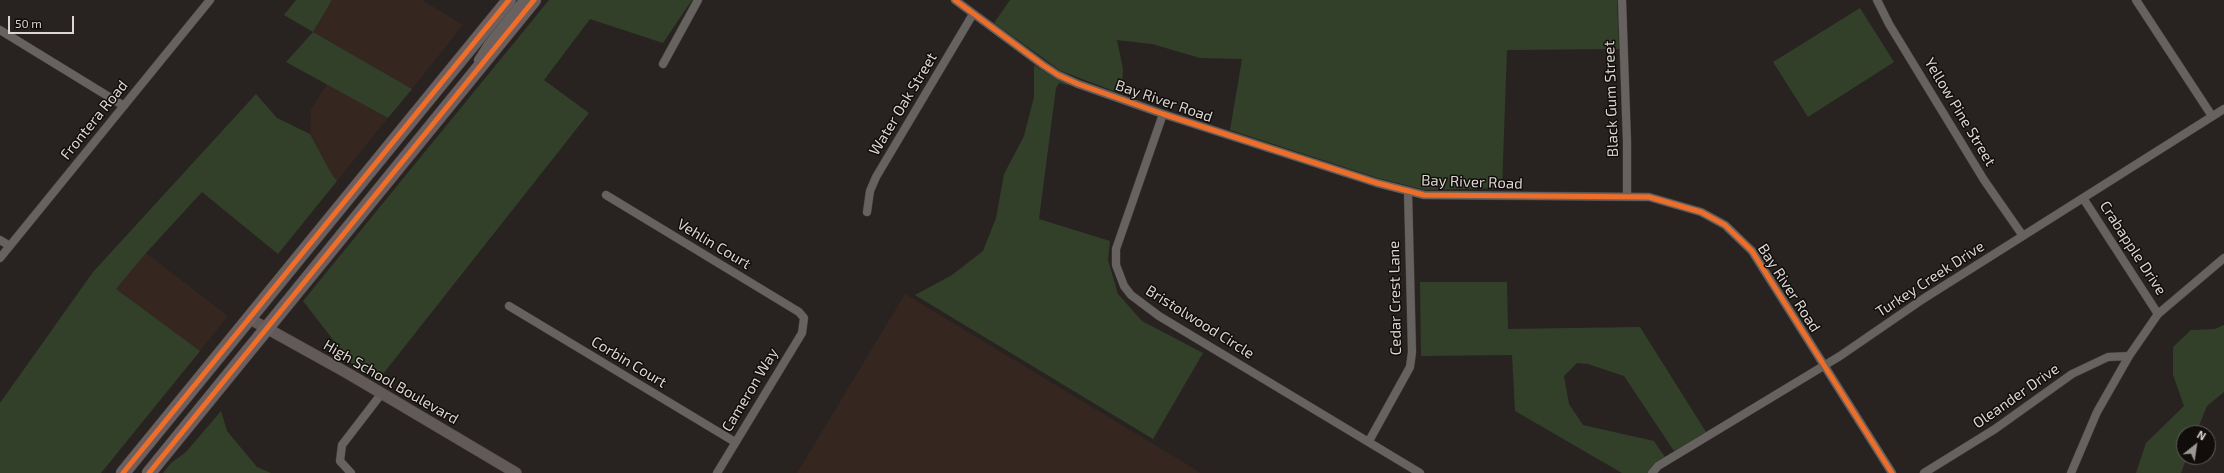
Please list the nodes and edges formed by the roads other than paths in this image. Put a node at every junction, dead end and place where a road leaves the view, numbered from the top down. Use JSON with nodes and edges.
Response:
{"nodes":[{"id":1,"x":210,"y":0,"type":"edge"},
{"id":2,"x":509,"y":0,"type":"edge"},
{"id":3,"x":523,"y":0,"type":"edge"},
{"id":4,"x":534,"y":0,"type":"edge"},
{"id":5,"x":698,"y":0,"type":"edge"},
{"id":6,"x":956,"y":0,"type":"edge"},
{"id":7,"x":1622,"y":0,"type":"edge"},
{"id":8,"x":1877,"y":0,"type":"edge"},
{"id":9,"x":2136,"y":0,"type":"edge"},
{"id":10,"x":973,"y":14,"type":"junction"},
{"id":11,"x":0,"y":30,"type":"edge"},
{"id":12,"x":663,"y":64,"type":"dead end"},
{"id":13,"x":460,"y":90,"type":"junction"},
{"id":14,"x":124,"y":106,"type":"junction"},
{"id":15,"x":2224,"y":109,"type":"edge"},
{"id":16,"x":1163,"y":114,"type":"junction"},
{"id":17,"x":2212,"y":116,"type":"junction"},
{"id":18,"x":1408,"y":191,"type":"junction"},
{"id":19,"x":606,"y":195,"type":"dead end"},
{"id":20,"x":1627,"y":197,"type":"junction"},
{"id":21,"x":2083,"y":198,"type":"junction"},
{"id":22,"x":867,"y":212,"type":"dead end"},
{"id":23,"x":2023,"y":236,"type":"junction"},
{"id":24,"x":0,"y":240,"type":"edge"},
{"id":25,"x":10,"y":246,"type":"junction"},
{"id":26,"x":0,"y":258,"type":"edge"},
{"id":27,"x":2224,"y":258,"type":"edge"},
{"id":28,"x":509,"y":306,"type":"dead end"},
{"id":29,"x":2158,"y":314,"type":"junction"},
{"id":30,"x":250,"y":319,"type":"junction"},
{"id":31,"x":804,"y":321,"type":"joint"},
{"id":32,"x":266,"y":329,"type":"junction"},
{"id":33,"x":2129,"y":356,"type":"junction"},
{"id":34,"x":1825,"y":365,"type":"junction"},
{"id":35,"x":382,"y":393,"type":"junction"},
{"id":36,"x":1369,"y":441,"type":"junction"},
{"id":37,"x":735,"y":442,"type":"junction"},
{"id":38,"x":123,"y":473,"type":"edge"},
{"id":39,"x":149,"y":473,"type":"edge"},
{"id":40,"x":351,"y":473,"type":"edge"},
{"id":41,"x":516,"y":473,"type":"edge"},
{"id":42,"x":717,"y":473,"type":"edge"},
{"id":43,"x":1420,"y":473,"type":"edge"},
{"id":44,"x":1652,"y":473,"type":"edge"},
{"id":45,"x":1892,"y":473,"type":"edge"},
{"id":46,"x":1924,"y":473,"type":"edge"},
{"id":47,"x":2071,"y":473,"type":"edge"}],
"edges":[{"from":1,"to":14,"type":"street","name":"Frontera Road"},
{"from":2,"to":30,"type":"highway"},
{"from":3,"to":13,"type":"street"},
{"from":4,"to":13,"type":"highway"},
{"from":5,"to":12,"type":"street"},
{"from":6,"to":10,"type":"street","name":"Bay River Road"},
{"from":7,"to":20,"type":"street","name":"Black Gum Street"},
{"from":8,"to":23,"type":"street","name":"Yellow Pine Street"},
{"from":9,"to":17,"type":"street"},
{"from":10,"to":16,"type":"street","name":"Bay River Road"},
{"from":10,"to":22,"type":"street","name":"Water Oak Street"},
{"from":11,"to":14,"type":"street"},
{"from":13,"to":32,"type":"highway"},
{"from":14,"to":25,"type":"street","name":"Frontera Road"},
{"from":15,"to":17,"type":"street","name":"Turkey Creek Drive"},
{"from":16,"to":18,"type":"street","name":"Bay River Road"},
{"from":16,"to":36,"type":"street","name":"Bristolwood Circle"},
{"from":17,"to":21,"type":"street","name":"Turkey Creek Drive"},
{"from":18,"to":20,"type":"street","name":"Bay River Road"},
{"from":18,"to":36,"type":"street","name":"Cedar Crest Lane"},
{"from":19,"to":31,"type":"street","name":"Vehlin Court"},
{"from":20,"to":34,"type":"street","name":"Bay River Road"},
{"from":21,"to":23,"type":"street","name":"Turkey Creek Drive"},
{"from":21,"to":29,"type":"street","name":"Crabapple Drive"},
{"from":23,"to":34,"type":"street","name":"Turkey Creek Drive"},
{"from":24,"to":25,"type":"street"},
{"from":25,"to":26,"type":"street","name":"Frontera Road"},
{"from":27,"to":29,"type":"street"},
{"from":28,"to":37,"type":"street","name":"Corbin Court"},
{"from":29,"to":33,"type":"street"},
{"from":30,"to":32,"type":"street","name":"High School Boulevard"},
{"from":30,"to":38,"type":"highway"},
{"from":31,"to":37,"type":"street","name":"Cameron Way"},
{"from":32,"to":35,"type":"street","name":"High School Boulevard"},
{"from":32,"to":39,"type":"highway"},
{"from":33,"to":46,"type":"street","name":"Oleander Drive"},
{"from":33,"to":47,"type":"street"},
{"from":34,"to":44,"type":"street","name":"Turkey Creek Drive"},
{"from":34,"to":45,"type":"street","name":"Bay River Road"},
{"from":35,"to":40,"type":"street"},
{"from":35,"to":41,"type":"street","name":"High School Boulevard"},
{"from":36,"to":43,"type":"street","name":"Bristolwood Circle"},
{"from":37,"to":42,"type":"street","name":"Cameron Way"}]}
